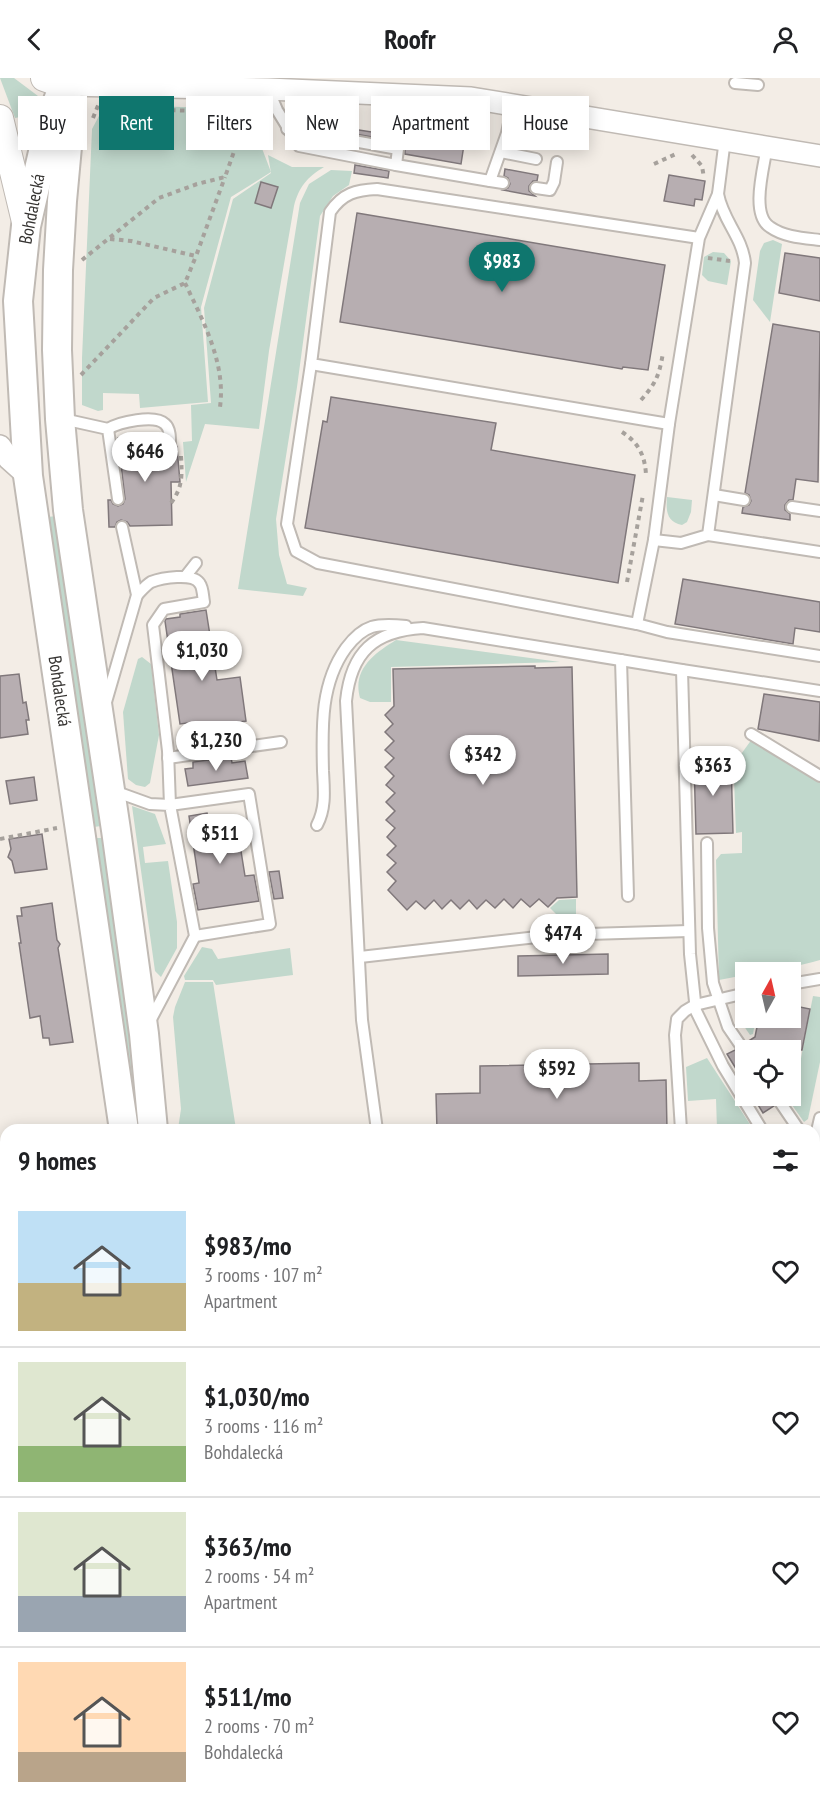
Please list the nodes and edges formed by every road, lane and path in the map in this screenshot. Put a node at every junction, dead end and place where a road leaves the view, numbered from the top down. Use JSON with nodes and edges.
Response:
{"nodes":[{"id":1,"x":58,"y":80,"type":"edge"},
{"id":2,"x":735,"y":83,"type":"dead end"},
{"id":3,"x":758,"y":85,"type":"dead end"},
{"id":4,"x":268,"y":89,"type":"junction"},
{"id":5,"x":502,"y":102,"type":"edge"},
{"id":6,"x":98,"y":108,"type":"dead end"},
{"id":7,"x":186,"y":111,"type":"edge"},
{"id":8,"x":589,"y":116,"type":"edge"},
{"id":9,"x":0,"y":118,"type":"edge"},
{"id":10,"x":285,"y":127,"type":"edge"},
{"id":11,"x":726,"y":139,"type":"junction"},
{"id":12,"x":359,"y":142,"type":"edge"},
{"id":13,"x":767,"y":146,"type":"junction"},
{"id":14,"x":502,"y":148,"type":"edge"},
{"id":15,"x":319,"y":150,"type":"edge"},
{"id":16,"x":501,"y":152,"type":"junction"},
{"id":17,"x":679,"y":153,"type":"dead end"},
{"id":18,"x":692,"y":155,"type":"dead end"},
{"id":19,"x":820,"y":156,"type":"edge"},
{"id":20,"x":536,"y":159,"type":"dead end"},
{"id":21,"x":557,"y":162,"type":"dead end"},
{"id":22,"x":654,"y":164,"type":"dead end"},
{"id":23,"x":396,"y":165,"type":"junction"},
{"id":24,"x":225,"y":177,"type":"dead end"},
{"id":25,"x":490,"y":181,"type":"junction"},
{"id":26,"x":703,"y":181,"type":"dead end"},
{"id":27,"x":503,"y":183,"type":"dead end"},
{"id":28,"x":536,"y":189,"type":"dead end"},
{"id":29,"x":718,"y":194,"type":"junction"},
{"id":30,"x":26,"y":226,"type":"junction"},
{"id":31,"x":699,"y":238,"type":"junction"},
{"id":32,"x":109,"y":239,"type":"dead end"},
{"id":33,"x":820,"y":240,"type":"edge"},
{"id":34,"x":196,"y":256,"type":"junction"},
{"id":35,"x":704,"y":257,"type":"dead end"},
{"id":36,"x":731,"y":261,"type":"dead end"},
{"id":37,"x":185,"y":283,"type":"junction"},
{"id":38,"x":665,"y":345,"type":"dead end"},
{"id":39,"x":311,"y":364,"type":"junction"},
{"id":40,"x":78,"y":378,"type":"dead end"},
{"id":41,"x":640,"y":400,"type":"dead end"},
{"id":42,"x":220,"y":407,"type":"dead end"},
{"id":43,"x":60,"y":419,"type":"junction"},
{"id":44,"x":669,"y":424,"type":"junction"},
{"id":45,"x":616,"y":427,"type":"dead end"},
{"id":46,"x":108,"y":429,"type":"junction"},
{"id":47,"x":169,"y":430,"type":"junction"},
{"id":48,"x":0,"y":446,"type":"edge"},
{"id":49,"x":170,"y":448,"type":"dead end"},
{"id":50,"x":28,"y":476,"type":"junction"},
{"id":51,"x":645,"y":482,"type":"dead end"},
{"id":52,"x":644,"y":491,"type":"dead end"},
{"id":53,"x":714,"y":495,"type":"junction"},
{"id":54,"x":118,"y":499,"type":"dead end"},
{"id":55,"x":744,"y":500,"type":"dead end"},
{"id":56,"x":171,"y":502,"type":"dead end"},
{"id":57,"x":792,"y":507,"type":"dead end"},
{"id":58,"x":820,"y":511,"type":"edge"},
{"id":59,"x":122,"y":527,"type":"dead end"},
{"id":60,"x":708,"y":535,"type":"junction"},
{"id":61,"x":654,"y":540,"type":"junction"},
{"id":62,"x":820,"y":552,"type":"edge"},
{"id":63,"x":196,"y":563,"type":"dead end"},
{"id":64,"x":185,"y":577,"type":"junction"},
{"id":65,"x":627,"y":582,"type":"dead end"},
{"id":66,"x":137,"y":595,"type":"junction"},
{"id":67,"x":637,"y":624,"type":"junction"},
{"id":68,"x":421,"y":628,"type":"junction"},
{"id":69,"x":820,"y":656,"type":"edge"},
{"id":70,"x":621,"y":660,"type":"junction"},
{"id":71,"x":682,"y":670,"type":"junction"},
{"id":72,"x":820,"y":691,"type":"edge"},
{"id":73,"x":100,"y":723,"type":"junction"},
{"id":74,"x":752,"y":734,"type":"dead end"},
{"id":75,"x":281,"y":742,"type":"dead end"},
{"id":76,"x":168,"y":758,"type":"junction"},
{"id":77,"x":820,"y":776,"type":"edge"},
{"id":78,"x":110,"y":789,"type":"junction"},
{"id":79,"x":170,"y":804,"type":"junction"},
{"id":80,"x":317,"y":825,"type":"dead end"},
{"id":81,"x":63,"y":826,"type":"dead end"},
{"id":82,"x":0,"y":839,"type":"edge"},
{"id":83,"x":707,"y":843,"type":"dead end"},
{"id":84,"x":628,"y":896,"type":"dead end"},
{"id":85,"x":689,"y":931,"type":"junction"},
{"id":86,"x":195,"y":936,"type":"junction"},
{"id":87,"x":360,"y":957,"type":"junction"},
{"id":88,"x":820,"y":979,"type":"edge"},
{"id":89,"x":801,"y":982,"type":"edge"},
{"id":90,"x":735,"y":995,"type":"edge"},
{"id":91,"x":718,"y":999,"type":"junction"},
{"id":92,"x":695,"y":1005,"type":"junction"},
{"id":93,"x":144,"y":1034,"type":"junction"},
{"id":94,"x":737,"y":1040,"type":"edge"},
{"id":95,"x":783,"y":1106,"type":"edge"},
{"id":96,"x":123,"y":1124,"type":"edge"},
{"id":97,"x":152,"y":1124,"type":"edge"},
{"id":98,"x":376,"y":1124,"type":"edge"},
{"id":99,"x":681,"y":1124,"type":"edge"},
{"id":100,"x":758,"y":1124,"type":"edge"},
{"id":101,"x":795,"y":1124,"type":"edge"}],
"edges":[{"from":1,"to":4,"type":"street"},
{"from":1,"to":30,"type":"main road","name":"Bohdalecká"},
{"from":1,"to":43,"type":"main road","name":"Bohdalecká"},
{"from":2,"to":3,"type":"lane"},
{"from":4,"to":5,"type":"street"},
{"from":4,"to":10,"type":"lane"},
{"from":6,"to":7,"type":"path"},
{"from":8,"to":11,"type":"street"},
{"from":9,"to":30,"type":"street"},
{"from":11,"to":13,"type":"street"},
{"from":11,"to":29,"type":"lane"},
{"from":12,"to":23,"type":"lane"},
{"from":13,"to":19,"type":"street"},
{"from":13,"to":33,"type":"lane"},
{"from":14,"to":16,"type":"lane"},
{"from":15,"to":23,"type":"lane"},
{"from":16,"to":20,"type":"lane"},
{"from":16,"to":25,"type":"lane"},
{"from":17,"to":22,"type":"path"},
{"from":18,"to":26,"type":"path"},
{"from":21,"to":28,"type":"lane"},
{"from":23,"to":25,"type":"lane"},
{"from":24,"to":34,"type":"path"},
{"from":25,"to":27,"type":"lane"},
{"from":29,"to":31,"type":"lane"},
{"from":29,"to":53,"type":"lane"},
{"from":30,"to":50,"type":"main road","name":"Bohdalecká"},
{"from":31,"to":39,"type":"lane"},
{"from":31,"to":44,"type":"lane"},
{"from":32,"to":34,"type":"path"},
{"from":34,"to":37,"type":"path"},
{"from":35,"to":36,"type":"path"},
{"from":37,"to":40,"type":"path"},
{"from":37,"to":42,"type":"path"},
{"from":38,"to":41,"type":"path"},
{"from":39,"to":44,"type":"lane"},
{"from":39,"to":67,"type":"lane"},
{"from":43,"to":46,"type":"lane"},
{"from":43,"to":73,"type":"main road","name":"Bohdalecká"},
{"from":44,"to":61,"type":"lane"},
{"from":45,"to":51,"type":"path"},
{"from":46,"to":47,"type":"lane"},
{"from":46,"to":54,"type":"lane"},
{"from":47,"to":49,"type":"lane"},
{"from":47,"to":56,"type":"path"},
{"from":48,"to":50,"type":"street"},
{"from":50,"to":96,"type":"main road","name":"Bohdalecká"},
{"from":52,"to":65,"type":"path"},
{"from":53,"to":55,"type":"lane"},
{"from":53,"to":60,"type":"lane"},
{"from":57,"to":58,"type":"lane"},
{"from":59,"to":66,"type":"lane"},
{"from":60,"to":61,"type":"lane"},
{"from":60,"to":62,"type":"lane"},
{"from":61,"to":67,"type":"lane"},
{"from":63,"to":64,"type":"lane"},
{"from":64,"to":66,"type":"lane"},
{"from":64,"to":76,"type":"lane"},
{"from":66,"to":73,"type":"lane"},
{"from":67,"to":69,"type":"lane"},
{"from":68,"to":70,"type":"lane"},
{"from":68,"to":80,"type":"lane"},
{"from":68,"to":87,"type":"lane"},
{"from":70,"to":71,"type":"lane"},
{"from":70,"to":84,"type":"lane"},
{"from":71,"to":72,"type":"lane"},
{"from":71,"to":85,"type":"lane"},
{"from":73,"to":78,"type":"main road","name":"Bohdalecká"},
{"from":74,"to":77,"type":"lane"},
{"from":75,"to":76,"type":"lane"},
{"from":76,"to":79,"type":"lane"},
{"from":78,"to":79,"type":"lane"},
{"from":78,"to":93,"type":"main road","name":"Bohdalecká"},
{"from":79,"to":86,"type":"lane"},
{"from":79,"to":86,"type":"lane"},
{"from":81,"to":82,"type":"path"},
{"from":83,"to":91,"type":"lane"},
{"from":85,"to":87,"type":"lane"},
{"from":85,"to":92,"type":"lane"},
{"from":86,"to":93,"type":"lane"},
{"from":87,"to":98,"type":"lane"},
{"from":88,"to":89,"type":"lane"},
{"from":90,"to":91,"type":"lane"},
{"from":91,"to":92,"type":"lane"},
{"from":91,"to":94,"type":"lane"},
{"from":92,"to":99,"type":"lane"},
{"from":92,"to":100,"type":"lane"},
{"from":93,"to":97,"type":"main road","name":"Bohdalecká"},
{"from":95,"to":101,"type":"lane"}]}
